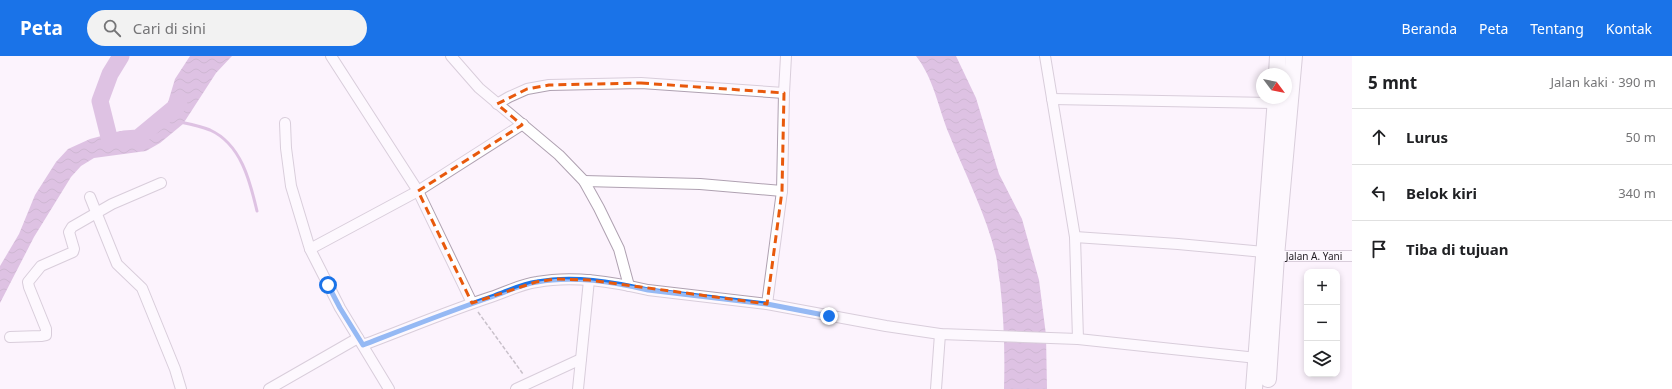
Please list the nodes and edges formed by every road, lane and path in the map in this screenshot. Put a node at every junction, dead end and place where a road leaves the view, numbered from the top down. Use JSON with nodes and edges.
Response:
{"nodes":[{"id":1,"x":331,"y":56,"type":"edge"},
{"id":2,"x":451,"y":56,"type":"edge"},
{"id":3,"x":786,"y":56,"type":"edge"},
{"id":4,"x":1045,"y":56,"type":"edge"},
{"id":5,"x":1278,"y":56,"type":"edge"},
{"id":6,"x":1294,"y":56,"type":"edge"},
{"id":7,"x":1277,"y":68,"type":"edge"},
{"id":8,"x":784,"y":93,"type":"junction"},
{"id":9,"x":1052,"y":99,"type":"junction"},
{"id":10,"x":1256,"y":101,"type":"edge"},
{"id":11,"x":497,"y":104,"type":"junction"},
{"id":12,"x":1276,"y":104,"type":"edge"},
{"id":13,"x":285,"y":123,"type":"dead end"},
{"id":14,"x":523,"y":124,"type":"junction"},
{"id":15,"x":584,"y":181,"type":"junction"},
{"id":16,"x":161,"y":183,"type":"dead end"},
{"id":17,"x":418,"y":191,"type":"junction"},
{"id":18,"x":782,"y":191,"type":"junction"},
{"id":19,"x":90,"y":197,"type":"dead end"},
{"id":20,"x":97,"y":212,"type":"junction"},
{"id":21,"x":1075,"y":237,"type":"junction"},
{"id":22,"x":310,"y":249,"type":"junction"},
{"id":23,"x":1270,"y":254,"type":"junction"},
{"id":24,"x":1352,"y":256,"type":"edge"},
{"id":25,"x":589,"y":280,"type":"junction"},
{"id":26,"x":629,"y":286,"type":"junction"},
{"id":27,"x":472,"y":303,"type":"junction"},
{"id":28,"x":767,"y":304,"type":"junction"},
{"id":29,"x":940,"y":334,"type":"junction"},
{"id":30,"x":10,"y":337,"type":"dead end"},
{"id":31,"x":1078,"y":339,"type":"junction"},
{"id":32,"x":360,"y":341,"type":"junction"},
{"id":33,"x":1257,"y":358,"type":"junction"},
{"id":34,"x":581,"y":359,"type":"junction"},
{"id":35,"x":529,"y":383,"type":"junction"},
{"id":36,"x":1263,"y":384,"type":"edge"},
{"id":37,"x":181,"y":389,"type":"edge"},
{"id":38,"x":269,"y":389,"type":"edge"},
{"id":39,"x":389,"y":389,"type":"edge"},
{"id":40,"x":516,"y":389,"type":"edge"},
{"id":41,"x":578,"y":389,"type":"edge"},
{"id":42,"x":936,"y":389,"type":"edge"}],
"edges":[{"from":1,"to":17,"type":"street"},
{"from":2,"to":11,"type":"street"},
{"from":3,"to":8,"type":"street"},
{"from":4,"to":9,"type":"street"},
{"from":5,"to":7,"type":"highway"},
{"from":6,"to":23,"type":"highway"},
{"from":8,"to":11,"type":"street"},
{"from":8,"to":18,"type":"street"},
{"from":9,"to":10,"type":"street"},
{"from":9,"to":21,"type":"street"},
{"from":11,"to":14,"type":"street"},
{"from":12,"to":23,"type":"highway"},
{"from":13,"to":22,"type":"street"},
{"from":14,"to":15,"type":"street"},
{"from":14,"to":17,"type":"street"},
{"from":15,"to":18,"type":"street"},
{"from":15,"to":26,"type":"street"},
{"from":16,"to":20,"type":"street"},
{"from":17,"to":22,"type":"street"},
{"from":17,"to":27,"type":"street"},
{"from":18,"to":28,"type":"street"},
{"from":19,"to":20,"type":"street"},
{"from":20,"to":30,"type":"street"},
{"from":20,"to":37,"type":"street"},
{"from":21,"to":23,"type":"street","name":"Jalan A. Yani"},
{"from":21,"to":31,"type":"street"},
{"from":22,"to":32,"type":"street"},
{"from":23,"to":24,"type":"street","name":"Jalan A. Yani"},
{"from":23,"to":33,"type":"highway"},
{"from":23,"to":36,"type":"highway"},
{"from":25,"to":26,"type":"street"},
{"from":25,"to":27,"type":"street"},
{"from":25,"to":34,"type":"street"},
{"from":26,"to":28,"type":"street"},
{"from":27,"to":32,"type":"street"},
{"from":27,"to":35,"type":"path"},
{"from":28,"to":29,"type":"street"},
{"from":29,"to":31,"type":"street"},
{"from":29,"to":42,"type":"street"},
{"from":31,"to":33,"type":"street"},
{"from":32,"to":38,"type":"street"},
{"from":32,"to":39,"type":"street"},
{"from":33,"to":36,"type":"highway"},
{"from":34,"to":35,"type":"street"},
{"from":34,"to":41,"type":"street"},
{"from":35,"to":40,"type":"street"}]}
